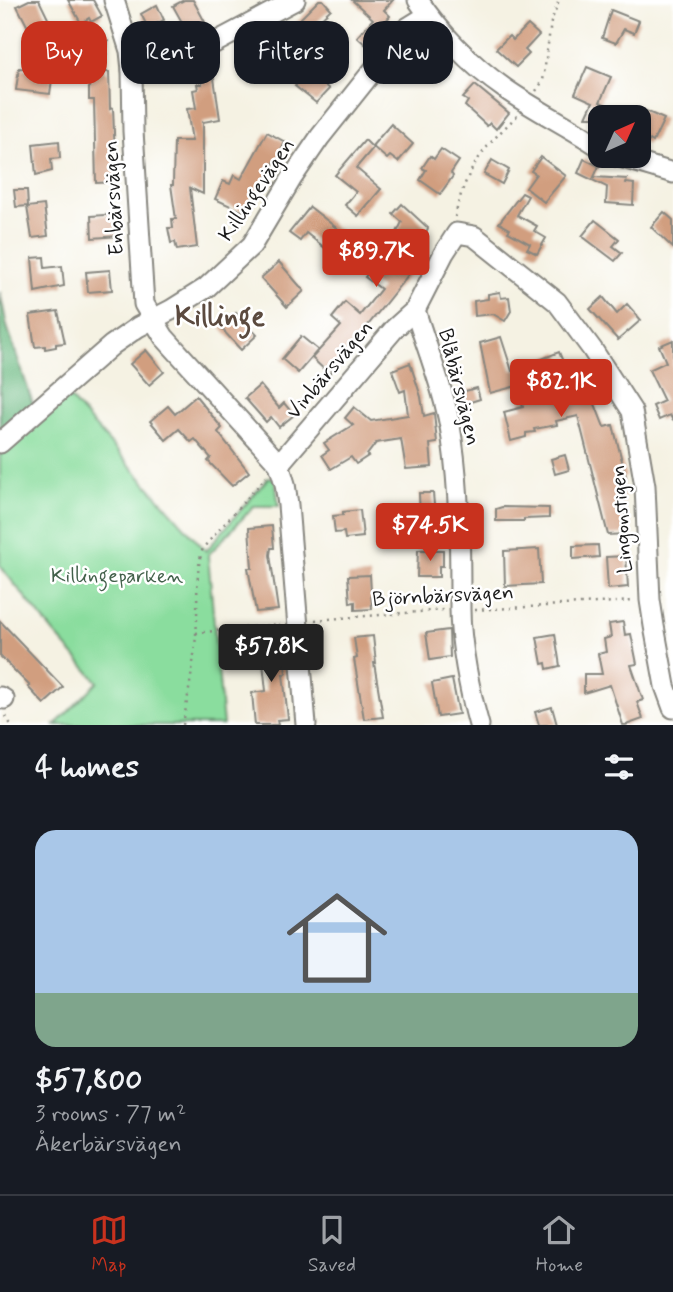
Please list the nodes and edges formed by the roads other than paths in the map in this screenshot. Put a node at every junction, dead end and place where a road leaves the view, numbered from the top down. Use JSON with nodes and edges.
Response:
{"nodes":[{"id":1,"x":114,"y":0,"type":"edge"},
{"id":2,"x":295,"y":0,"type":"edge"},
{"id":3,"x":423,"y":8,"type":"edge"},
{"id":4,"x":121,"y":22,"type":"edge"},
{"id":5,"x":220,"y":40,"type":"edge"},
{"id":6,"x":133,"y":84,"type":"edge"},
{"id":7,"x":588,"y":140,"type":"edge"},
{"id":8,"x":651,"y":166,"type":"edge"},
{"id":9,"x":673,"y":173,"type":"edge"},
{"id":10,"x":457,"y":233,"type":"joint"},
{"id":11,"x":415,"y":310,"type":"junction"},
{"id":12,"x":153,"y":320,"type":"junction"},
{"id":13,"x":0,"y":443,"type":"edge"},
{"id":14,"x":278,"y":464,"type":"junction"},
{"id":15,"x":673,"y":708,"type":"edge"},
{"id":16,"x":306,"y":725,"type":"edge"},
{"id":17,"x":479,"y":725,"type":"edge"}],
"edges":[{"from":1,"to":4,"type":"street","name":"Enbärsvägen"},
{"from":2,"to":5,"type":"street"},
{"from":3,"to":7,"type":"street"},
{"from":3,"to":12,"type":"street","name":"Killingevägen"},
{"from":6,"to":12,"type":"street","name":"Enbärsvägen"},
{"from":8,"to":9,"type":"street"},
{"from":10,"to":11,"type":"street","name":"Vinbärsvägen"},
{"from":10,"to":15,"type":"street","name":"Lingonstigen"},
{"from":11,"to":14,"type":"street","name":"Vinbärsvägen"},
{"from":11,"to":17,"type":"street","name":"Blåbärsvägen"},
{"from":12,"to":13,"type":"street","name":"Killingevägen"},
{"from":12,"to":14,"type":"street","name":"Enbärsvägen"},
{"from":14,"to":16,"type":"street"}]}
